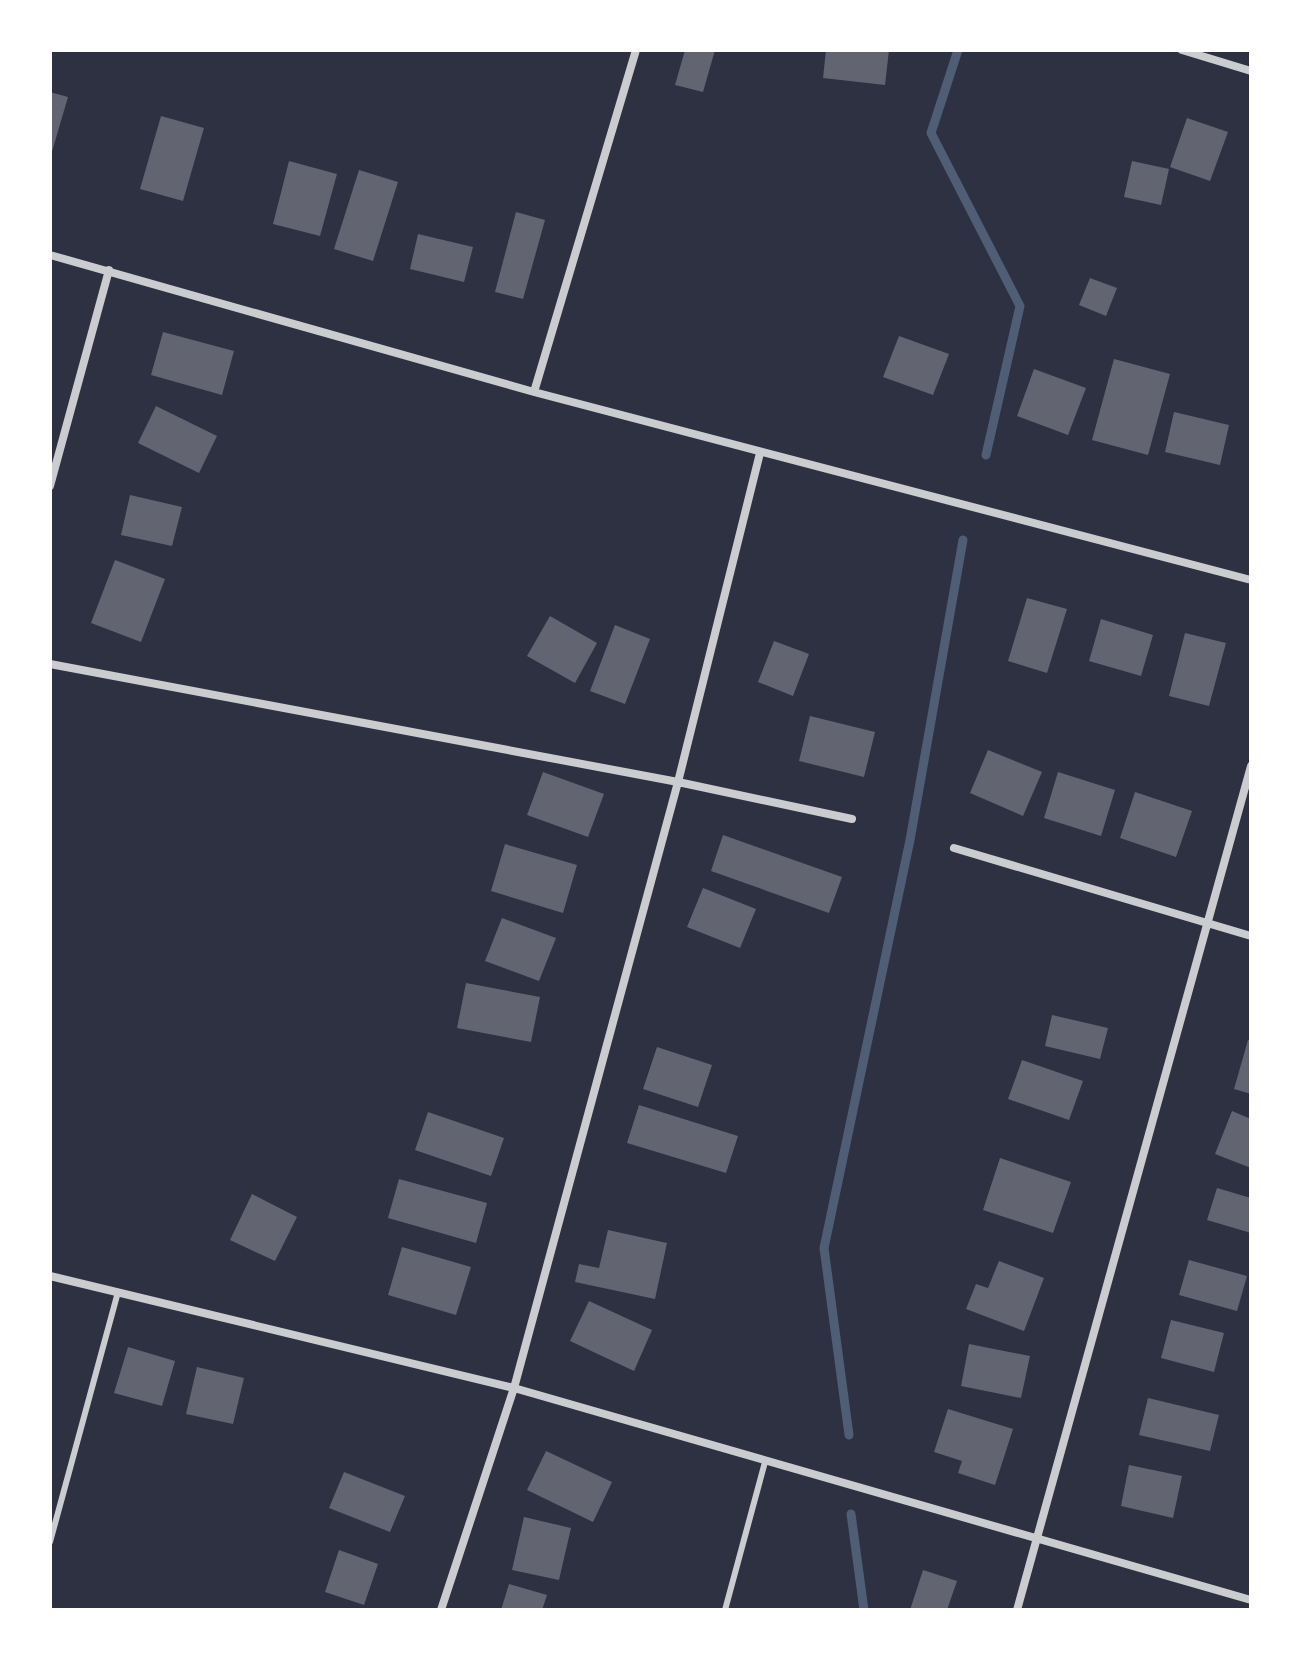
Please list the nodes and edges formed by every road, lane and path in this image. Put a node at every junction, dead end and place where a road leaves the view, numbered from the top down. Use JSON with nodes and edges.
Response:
{"nodes":[{"id":1,"x":636,"y":50,"type":"edge"},
{"id":2,"x":1182,"y":50,"type":"edge"},
{"id":3,"x":1251,"y":71,"type":"edge"},
{"id":4,"x":50,"y":255,"type":"edge"},
{"id":5,"x":109,"y":270,"type":"junction"},
{"id":6,"x":534,"y":392,"type":"junction"},
{"id":7,"x":760,"y":453,"type":"junction"},
{"id":8,"x":50,"y":486,"type":"edge"},
{"id":9,"x":1251,"y":580,"type":"edge"},
{"id":10,"x":50,"y":664,"type":"edge"},
{"id":11,"x":1251,"y":766,"type":"edge"},
{"id":12,"x":678,"y":782,"type":"junction"},
{"id":13,"x":852,"y":819,"type":"dead end"},
{"id":14,"x":954,"y":848,"type":"dead end"},
{"id":15,"x":1206,"y":922,"type":"junction"},
{"id":16,"x":1251,"y":936,"type":"edge"},
{"id":17,"x":50,"y":1276,"type":"edge"},
{"id":18,"x":118,"y":1292,"type":"junction"},
{"id":19,"x":514,"y":1388,"type":"junction"},
{"id":20,"x":765,"y":1462,"type":"junction"},
{"id":21,"x":1038,"y":1536,"type":"junction"},
{"id":22,"x":50,"y":1542,"type":"edge"},
{"id":23,"x":1251,"y":1600,"type":"edge"},
{"id":24,"x":441,"y":1610,"type":"edge"},
{"id":25,"x":725,"y":1610,"type":"edge"},
{"id":26,"x":1017,"y":1610,"type":"edge"}],
"edges":[{"from":1,"to":6,"type":"street"},
{"from":2,"to":3,"type":"street"},
{"from":4,"to":5,"type":"street"},
{"from":5,"to":6,"type":"street"},
{"from":5,"to":8,"type":"street"},
{"from":6,"to":7,"type":"street"},
{"from":7,"to":9,"type":"street"},
{"from":7,"to":12,"type":"street"},
{"from":10,"to":12,"type":"street"},
{"from":11,"to":15,"type":"street"},
{"from":12,"to":13,"type":"street"},
{"from":12,"to":19,"type":"street"},
{"from":14,"to":15,"type":"street"},
{"from":15,"to":16,"type":"street"},
{"from":15,"to":21,"type":"street"},
{"from":17,"to":18,"type":"street"},
{"from":18,"to":19,"type":"street"},
{"from":18,"to":22,"type":"lane"},
{"from":19,"to":20,"type":"street"},
{"from":19,"to":24,"type":"street"},
{"from":20,"to":21,"type":"street"},
{"from":20,"to":25,"type":"lane"},
{"from":21,"to":23,"type":"street"},
{"from":21,"to":26,"type":"street"}]}
